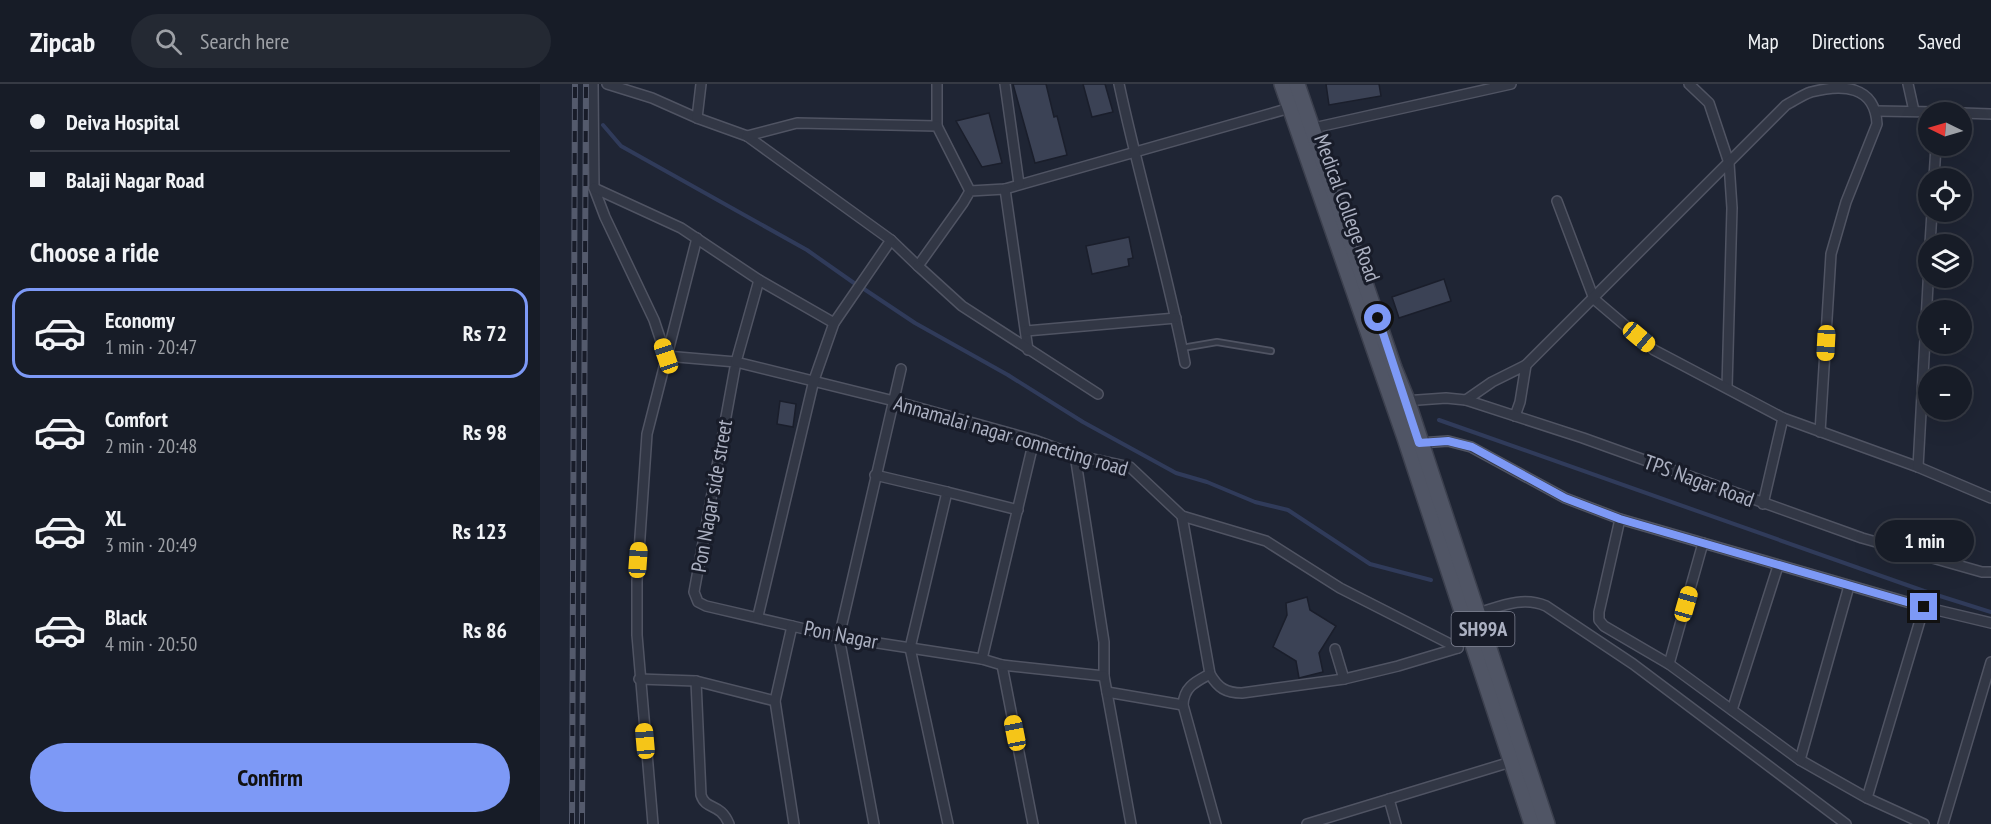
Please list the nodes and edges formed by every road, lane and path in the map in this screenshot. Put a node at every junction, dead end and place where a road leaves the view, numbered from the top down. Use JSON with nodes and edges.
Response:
{"nodes":[{"id":1,"x":593,"y":84,"type":"edge"},
{"id":2,"x":607,"y":84,"type":"edge"},
{"id":3,"x":701,"y":84,"type":"edge"},
{"id":4,"x":937,"y":84,"type":"edge"},
{"id":5,"x":1005,"y":84,"type":"edge"},
{"id":6,"x":1119,"y":84,"type":"edge"},
{"id":7,"x":1282,"y":84,"type":"edge"},
{"id":8,"x":1297,"y":84,"type":"edge"},
{"id":9,"x":1511,"y":84,"type":"edge"},
{"id":10,"x":1689,"y":84,"type":"edge"},
{"id":11,"x":1908,"y":84,"type":"edge"},
{"id":12,"x":1290,"y":108,"type":"junction"},
{"id":13,"x":1876,"y":111,"type":"junction"},
{"id":14,"x":1914,"y":111,"type":"junction"},
{"id":15,"x":1918,"y":111,"type":"edge"},
{"id":16,"x":1972,"y":113,"type":"edge"},
{"id":17,"x":1991,"y":114,"type":"edge"},
{"id":18,"x":697,"y":118,"type":"junction"},
{"id":19,"x":937,"y":126,"type":"junction"},
{"id":20,"x":1304,"y":130,"type":"junction"},
{"id":21,"x":747,"y":136,"type":"junction"},
{"id":22,"x":1134,"y":153,"type":"junction"},
{"id":23,"x":1729,"y":163,"type":"junction"},
{"id":24,"x":1019,"y":184,"type":"junction"},
{"id":25,"x":594,"y":188,"type":"junction"},
{"id":26,"x":1005,"y":189,"type":"junction"},
{"id":27,"x":970,"y":191,"type":"junction"},
{"id":28,"x":1557,"y":201,"type":"dead end"},
{"id":29,"x":697,"y":238,"type":"junction"},
{"id":30,"x":891,"y":240,"type":"junction"},
{"id":31,"x":918,"y":266,"type":"junction"},
{"id":32,"x":759,"y":280,"type":"junction"},
{"id":33,"x":1928,"y":288,"type":"edge"},
{"id":34,"x":1594,"y":299,"type":"junction"},
{"id":35,"x":1176,"y":318,"type":"junction"},
{"id":36,"x":834,"y":323,"type":"junction"},
{"id":37,"x":1026,"y":331,"type":"junction"},
{"id":38,"x":1182,"y":348,"type":"junction"},
{"id":39,"x":1029,"y":350,"type":"junction"},
{"id":40,"x":1271,"y":351,"type":"dead end"},
{"id":41,"x":666,"y":356,"type":"junction"},
{"id":42,"x":736,"y":362,"type":"junction"},
{"id":43,"x":1185,"y":363,"type":"dead end"},
{"id":44,"x":1527,"y":365,"type":"junction"},
{"id":45,"x":901,"y":369,"type":"dead end"},
{"id":46,"x":814,"y":380,"type":"junction"},
{"id":47,"x":1727,"y":387,"type":"junction"},
{"id":48,"x":1098,"y":394,"type":"dead end"},
{"id":49,"x":1466,"y":400,"type":"junction"},
{"id":50,"x":894,"y":401,"type":"junction"},
{"id":51,"x":1402,"y":409,"type":"junction"},
{"id":52,"x":1515,"y":416,"type":"junction"},
{"id":53,"x":1783,"y":418,"type":"junction"},
{"id":54,"x":1820,"y":432,"type":"junction"},
{"id":55,"x":1414,"y":439,"type":"junction"},
{"id":56,"x":1034,"y":440,"type":"junction"},
{"id":57,"x":1075,"y":455,"type":"junction"},
{"id":58,"x":1918,"y":467,"type":"junction"},
{"id":59,"x":875,"y":475,"type":"junction"},
{"id":60,"x":947,"y":492,"type":"junction"},
{"id":61,"x":1991,"y":498,"type":"edge"},
{"id":62,"x":1763,"y":504,"type":"junction"},
{"id":63,"x":1018,"y":510,"type":"junction"},
{"id":64,"x":1182,"y":516,"type":"junction"},
{"id":65,"x":1620,"y":519,"type":"junction"},
{"id":66,"x":1703,"y":543,"type":"junction"},
{"id":67,"x":1778,"y":566,"type":"junction"},
{"id":68,"x":1991,"y":572,"type":"edge"},
{"id":69,"x":1849,"y":586,"type":"junction"},
{"id":70,"x":1924,"y":607,"type":"junction"},
{"id":71,"x":1478,"y":613,"type":"junction"},
{"id":72,"x":758,"y":616,"type":"junction"},
{"id":73,"x":1991,"y":623,"type":"edge"},
{"id":74,"x":792,"y":626,"type":"junction"},
{"id":75,"x":839,"y":637,"type":"junction"},
{"id":76,"x":1475,"y":647,"type":"junction"},
{"id":77,"x":910,"y":648,"type":"junction"},
{"id":78,"x":1458,"y":648,"type":"junction"},
{"id":79,"x":1335,"y":649,"type":"dead end"},
{"id":80,"x":982,"y":659,"type":"junction"},
{"id":81,"x":1991,"y":662,"type":"edge"},
{"id":82,"x":1669,"y":664,"type":"junction"},
{"id":83,"x":1002,"y":665,"type":"junction"},
{"id":84,"x":1210,"y":674,"type":"junction"},
{"id":85,"x":1104,"y":676,"type":"junction"},
{"id":86,"x":639,"y":679,"type":"junction"},
{"id":87,"x":1344,"y":679,"type":"junction"},
{"id":88,"x":696,"y":681,"type":"junction"},
{"id":89,"x":1107,"y":692,"type":"junction"},
{"id":90,"x":775,"y":701,"type":"junction"},
{"id":91,"x":1183,"y":705,"type":"junction"},
{"id":92,"x":1732,"y":710,"type":"junction"},
{"id":93,"x":1519,"y":760,"type":"junction"},
{"id":94,"x":1800,"y":760,"type":"junction"},
{"id":95,"x":1867,"y":798,"type":"junction"},
{"id":96,"x":1389,"y":799,"type":"junction"},
{"id":97,"x":652,"y":824,"type":"edge"},
{"id":98,"x":729,"y":824,"type":"edge"},
{"id":99,"x":794,"y":824,"type":"edge"},
{"id":100,"x":874,"y":824,"type":"edge"},
{"id":101,"x":948,"y":824,"type":"edge"},
{"id":102,"x":1033,"y":824,"type":"edge"},
{"id":103,"x":1131,"y":824,"type":"edge"},
{"id":104,"x":1216,"y":824,"type":"edge"},
{"id":105,"x":1307,"y":824,"type":"edge"},
{"id":106,"x":1396,"y":824,"type":"edge"},
{"id":107,"x":1532,"y":824,"type":"edge"},
{"id":108,"x":1546,"y":824,"type":"edge"},
{"id":109,"x":1846,"y":824,"type":"edge"},
{"id":110,"x":1924,"y":824,"type":"edge"},
{"id":111,"x":1943,"y":824,"type":"edge"}],
"edges":[{"from":1,"to":25,"type":"street"},
{"from":2,"to":18,"type":"street"},
{"from":3,"to":18,"type":"street"},
{"from":4,"to":19,"type":"street"},
{"from":5,"to":24,"type":"street"},
{"from":6,"to":22,"type":"street"},
{"from":7,"to":12,"type":"main road","name":"Medical College Road","number":"SH99A"},
{"from":8,"to":20,"type":"main road","name":"Medical College Road","number":"SH99A"},
{"from":9,"to":20,"type":"street"},
{"from":10,"to":23,"type":"street"},
{"from":11,"to":14,"type":"street"},
{"from":12,"to":20,"type":"main road","name":"Medical College Road","number":"SH99A"},
{"from":12,"to":22,"type":"street"},
{"from":13,"to":14,"type":"street"},
{"from":13,"to":23,"type":"street"},
{"from":13,"to":54,"type":"street"},
{"from":14,"to":15,"type":"street"},
{"from":16,"to":17,"type":"street"},
{"from":18,"to":21,"type":"street"},
{"from":19,"to":21,"type":"street"},
{"from":19,"to":27,"type":"street"},
{"from":20,"to":51,"type":"main road","name":"Medical College Road","number":"SH99A"},
{"from":21,"to":30,"type":"street"},
{"from":22,"to":24,"type":"street"},
{"from":22,"to":35,"type":"street"},
{"from":23,"to":34,"type":"street"},
{"from":23,"to":47,"type":"street"},
{"from":24,"to":26,"type":"street"},
{"from":25,"to":29,"type":"street"},
{"from":25,"to":41,"type":"street"},
{"from":26,"to":27,"type":"street"},
{"from":26,"to":37,"type":"street"},
{"from":27,"to":31,"type":"street"},
{"from":28,"to":34,"type":"street"},
{"from":29,"to":32,"type":"street"},
{"from":29,"to":41,"type":"street"},
{"from":30,"to":31,"type":"street"},
{"from":30,"to":36,"type":"street"},
{"from":31,"to":39,"type":"street"},
{"from":32,"to":36,"type":"street"},
{"from":32,"to":42,"type":"street"},
{"from":33,"to":58,"type":"street"},
{"from":34,"to":44,"type":"street"},
{"from":34,"to":47,"type":"street"},
{"from":35,"to":37,"type":"street"},
{"from":35,"to":38,"type":"street"},
{"from":36,"to":46,"type":"street"},
{"from":37,"to":39,"type":"street"},
{"from":38,"to":40,"type":"lane"},
{"from":38,"to":43,"type":"street"},
{"from":39,"to":48,"type":"street"},
{"from":41,"to":42,"type":"street"},
{"from":41,"to":86,"type":"street"},
{"from":42,"to":46,"type":"street","name":"Annamalai nagar connecting road"},
{"from":42,"to":72,"type":"street","name":"Pon Nagar side street"},
{"from":44,"to":49,"type":"street"},
{"from":44,"to":52,"type":"street"},
{"from":45,"to":50,"type":"street"},
{"from":46,"to":50,"type":"street","name":"Annamalai nagar connecting road"},
{"from":46,"to":72,"type":"street"},
{"from":47,"to":53,"type":"street"},
{"from":49,"to":51,"type":"street","name":"TPS Nagar Road"},
{"from":49,"to":52,"type":"street","name":"TPS Nagar Road"},
{"from":50,"to":56,"type":"street","name":"Annamalai nagar connecting road"},
{"from":50,"to":59,"type":"street"},
{"from":51,"to":55,"type":"main road","name":"Medical College Road","number":"SH99A"},
{"from":52,"to":62,"type":"street","name":"TPS Nagar Road"},
{"from":53,"to":54,"type":"street"},
{"from":53,"to":62,"type":"street"},
{"from":54,"to":58,"type":"street"},
{"from":55,"to":65,"type":"street"},
{"from":55,"to":71,"type":"main road","name":"Medical College Road","number":"SH99A"},
{"from":55,"to":76,"type":"main road","name":"Medical College Road","number":"SH99A"},
{"from":56,"to":57,"type":"street","name":"Annamalai nagar connecting road"},
{"from":56,"to":63,"type":"street"},
{"from":57,"to":64,"type":"street","name":"Annamalai nagar connecting road"},
{"from":57,"to":85,"type":"street"},
{"from":58,"to":61,"type":"street"},
{"from":59,"to":60,"type":"street"},
{"from":59,"to":75,"type":"street"},
{"from":60,"to":63,"type":"street"},
{"from":60,"to":77,"type":"street"},
{"from":62,"to":68,"type":"street","name":"TPS Nagar Road"},
{"from":63,"to":80,"type":"street"},
{"from":64,"to":78,"type":"street","name":"Annamalai nagar connecting road"},
{"from":64,"to":84,"type":"street"},
{"from":65,"to":66,"type":"street"},
{"from":65,"to":82,"type":"street"},
{"from":66,"to":67,"type":"street"},
{"from":66,"to":82,"type":"street"},
{"from":67,"to":69,"type":"street"},
{"from":67,"to":92,"type":"street"},
{"from":69,"to":70,"type":"street"},
{"from":69,"to":94,"type":"street"},
{"from":70,"to":73,"type":"street"},
{"from":70,"to":95,"type":"street"},
{"from":71,"to":93,"type":"main road","name":"Medical College Road","number":"SH99A"},
{"from":71,"to":109,"type":"street"},
{"from":72,"to":74,"type":"street","name":"Pon Nagar side street"},
{"from":74,"to":75,"type":"street","name":"Pon Nagar"},
{"from":74,"to":90,"type":"street","name":"Pon Nagar"},
{"from":75,"to":77,"type":"street","name":"Pon Nagar"},
{"from":75,"to":100,"type":"street"},
{"from":76,"to":78,"type":"street"},
{"from":76,"to":93,"type":"main road","name":"Medical College Road","number":"SH99A"},
{"from":77,"to":80,"type":"street","name":"Pon Nagar"},
{"from":77,"to":101,"type":"street"},
{"from":78,"to":87,"type":"street"},
{"from":79,"to":87,"type":"street"},
{"from":80,"to":83,"type":"street","name":"Pon Nagar"},
{"from":81,"to":111,"type":"street"},
{"from":82,"to":92,"type":"street"},
{"from":83,"to":85,"type":"street","name":"Pon Nagar"},
{"from":83,"to":102,"type":"street"},
{"from":84,"to":87,"type":"street"},
{"from":84,"to":91,"type":"street"},
{"from":85,"to":89,"type":"street"},
{"from":86,"to":88,"type":"street"},
{"from":86,"to":97,"type":"street"},
{"from":88,"to":90,"type":"street"},
{"from":88,"to":98,"type":"street"},
{"from":89,"to":91,"type":"street"},
{"from":89,"to":103,"type":"street"},
{"from":90,"to":99,"type":"street"},
{"from":91,"to":104,"type":"street"},
{"from":92,"to":94,"type":"street"},
{"from":93,"to":96,"type":"street"},
{"from":93,"to":107,"type":"main road","name":"Medical College Road","number":"SH99A"},
{"from":93,"to":108,"type":"main road","name":"Medical College Road","number":"SH99A"},
{"from":94,"to":95,"type":"street"},
{"from":95,"to":110,"type":"street"},
{"from":96,"to":105,"type":"street"},
{"from":96,"to":106,"type":"street"}]}
